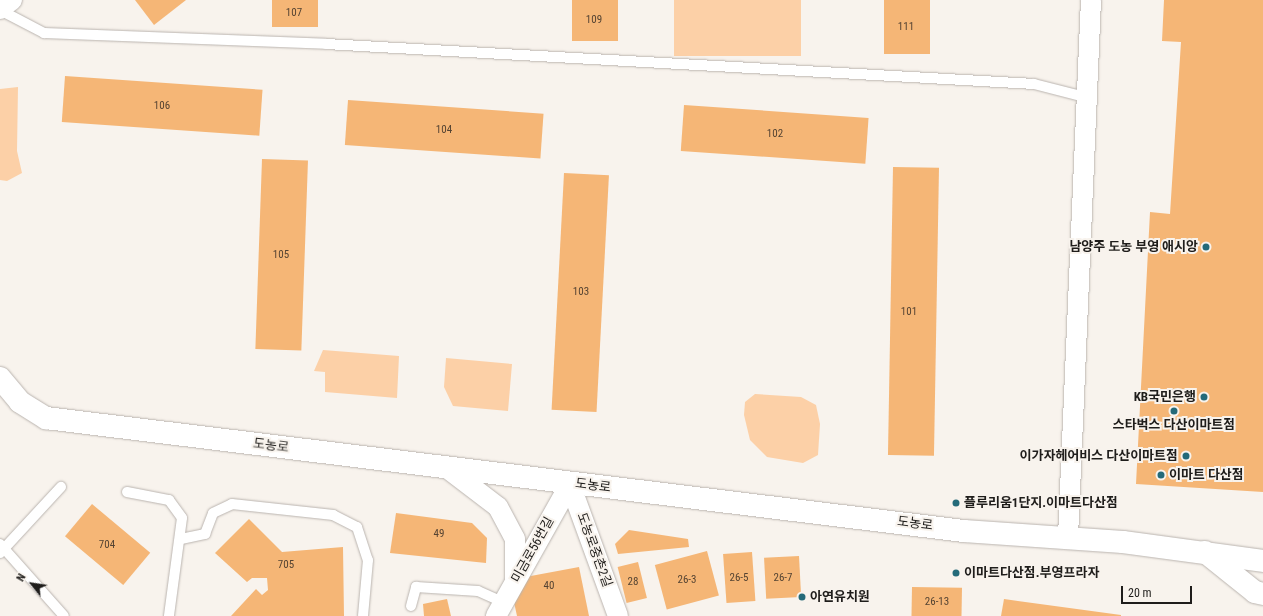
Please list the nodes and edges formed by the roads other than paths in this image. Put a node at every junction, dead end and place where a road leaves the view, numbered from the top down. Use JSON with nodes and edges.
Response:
{"nodes":[{"id":1,"x":12,"y":0,"type":"edge"},
{"id":2,"x":1091,"y":0,"type":"edge"},
{"id":3,"x":0,"y":9,"type":"edge"},
{"id":4,"x":1089,"y":98,"type":"junction"},
{"id":5,"x":0,"y":378,"type":"edge"},
{"id":6,"x":447,"y":468,"type":"junction"},
{"id":7,"x":570,"y":484,"type":"junction"},
{"id":8,"x":61,"y":487,"type":"dead end"},
{"id":9,"x":126,"y":492,"type":"dead end"},
{"id":10,"x":1068,"y":537,"type":"junction"},
{"id":11,"x":181,"y":539,"type":"junction"},
{"id":12,"x":2,"y":549,"type":"edge"},
{"id":13,"x":1202,"y":550,"type":"junction"},
{"id":14,"x":1263,"y":561,"type":"edge"},
{"id":15,"x":515,"y":581,"type":"junction"},
{"id":16,"x":1263,"y":594,"type":"edge"},
{"id":17,"x":411,"y":606,"type":"dead end"},
{"id":18,"x":500,"y":609,"type":"edge"},
{"id":19,"x":64,"y":616,"type":"edge"},
{"id":20,"x":169,"y":616,"type":"edge"},
{"id":21,"x":363,"y":616,"type":"edge"},
{"id":22,"x":618,"y":616,"type":"edge"}],
"edges":[{"from":1,"to":3,"type":"street"},
{"from":2,"to":4,"type":"street"},
{"from":3,"to":4,"type":"lane"},
{"from":4,"to":10,"type":"street"},
{"from":5,"to":6,"type":"street","name":"도농로"},
{"from":6,"to":7,"type":"street","name":"도농로"},
{"from":6,"to":15,"type":"street"},
{"from":7,"to":10,"type":"street","name":"도농로"},
{"from":7,"to":15,"type":"street","name":"미금로56번길"},
{"from":7,"to":22,"type":"street","name":"도농로중촌2길"},
{"from":8,"to":12,"type":"lane"},
{"from":9,"to":11,"type":"lane"},
{"from":10,"to":13,"type":"street","name":"도농로"},
{"from":11,"to":20,"type":"lane"},
{"from":11,"to":21,"type":"lane"},
{"from":12,"to":19,"type":"lane"},
{"from":13,"to":14,"type":"street","name":"도농로"},
{"from":13,"to":16,"type":"street"},
{"from":15,"to":18,"type":"street","name":"미금로56번길"},
{"from":17,"to":18,"type":"lane"}]}
